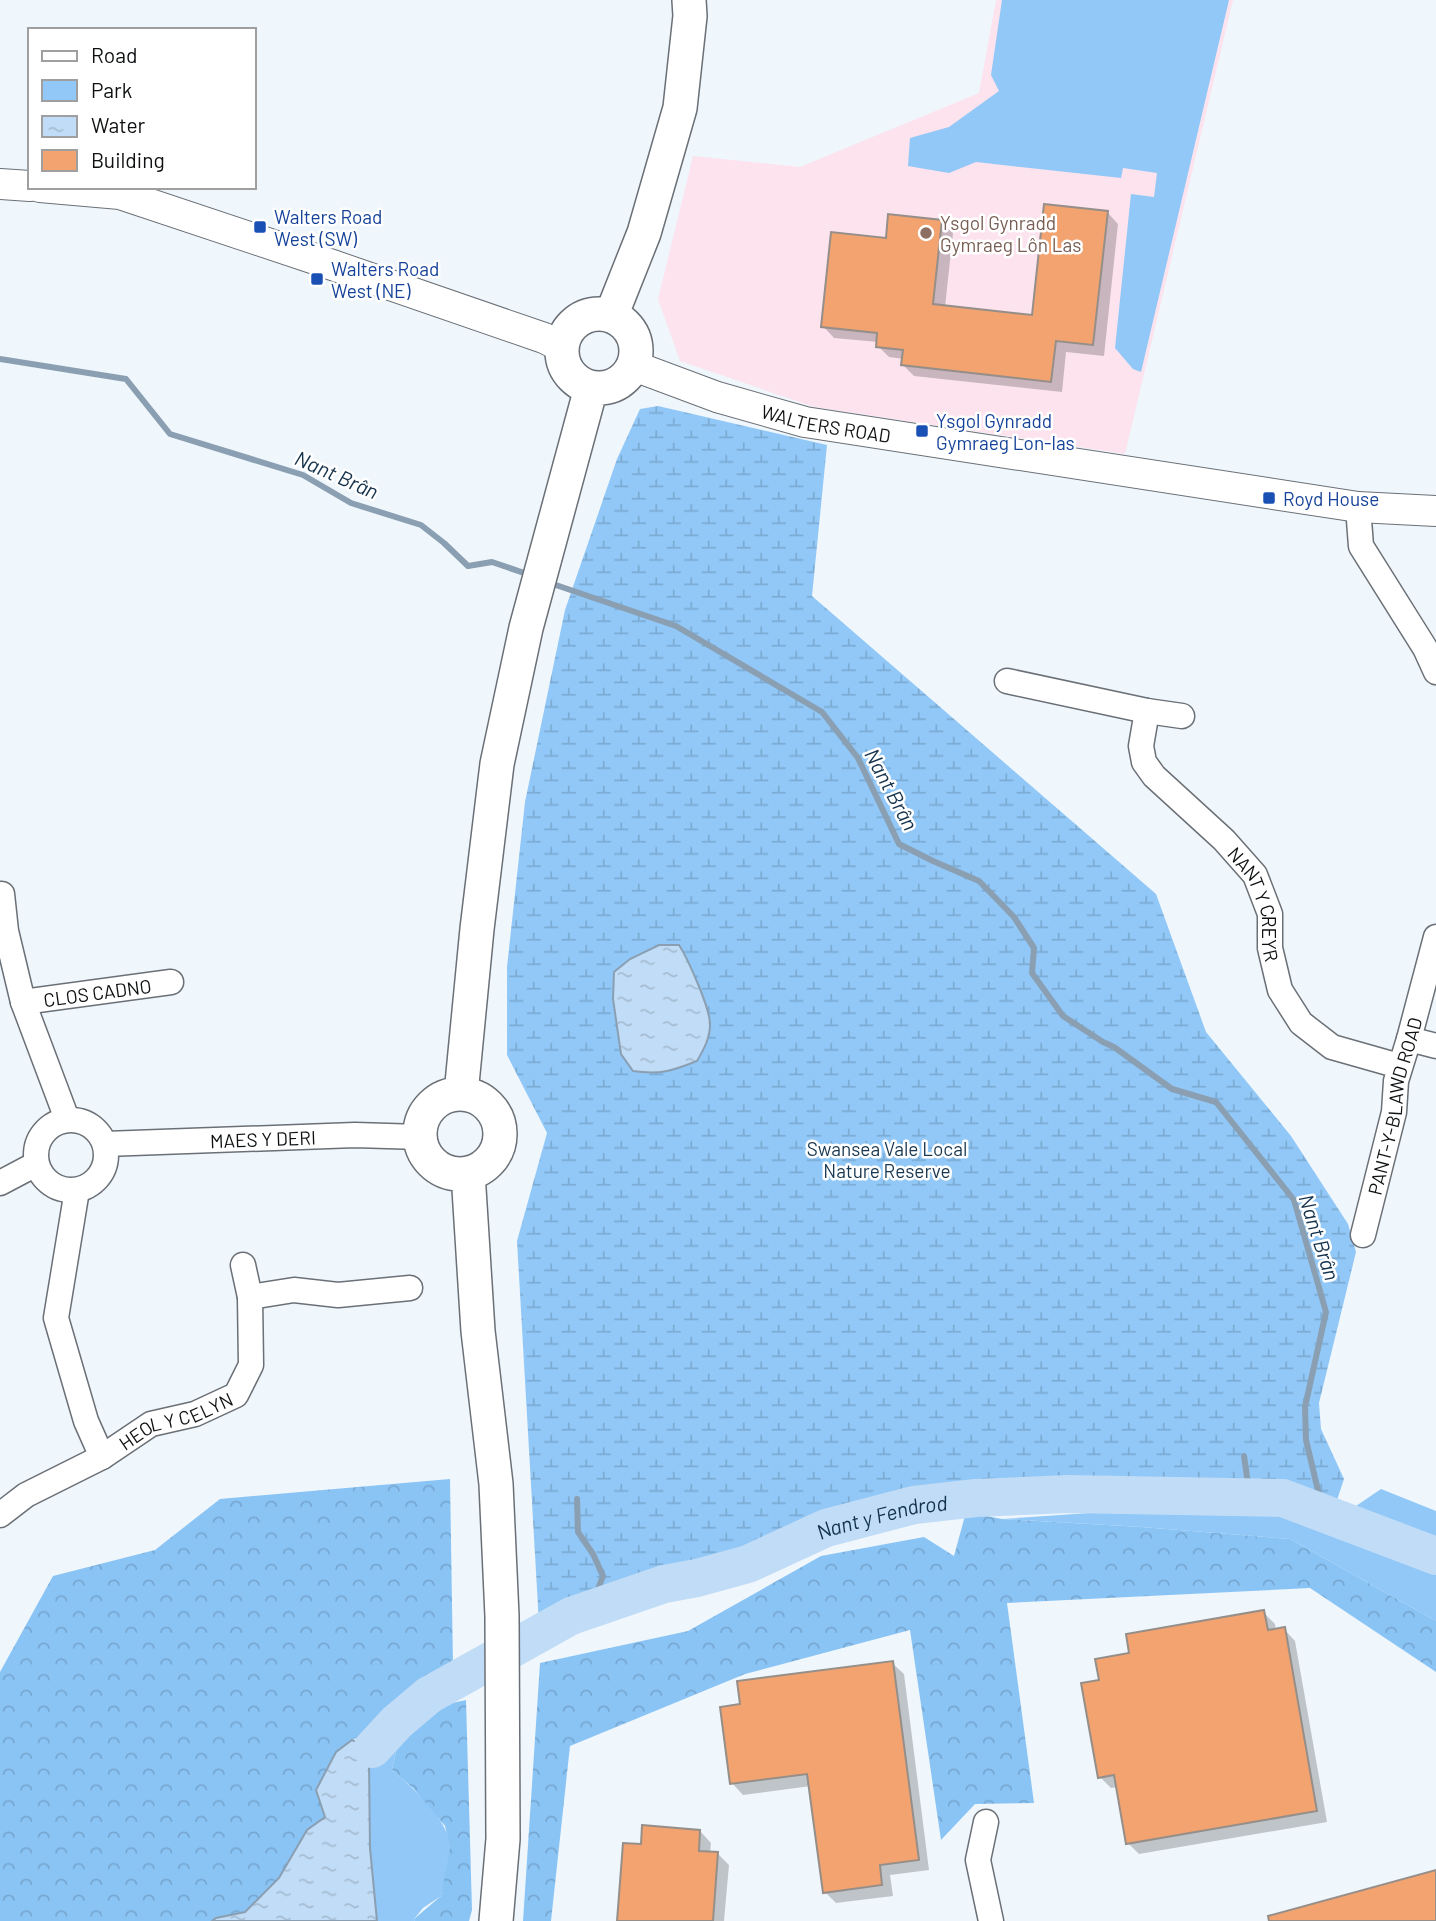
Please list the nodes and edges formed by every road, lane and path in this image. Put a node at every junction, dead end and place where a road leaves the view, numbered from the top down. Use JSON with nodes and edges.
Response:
{"nodes":[{"id":1,"x":689,"y":0,"type":"edge"},
{"id":2,"x":0,"y":184,"type":"edge"},
{"id":3,"x":28,"y":186,"type":"edge"},
{"id":4,"x":63,"y":189,"type":"edge"},
{"id":5,"x":611,"y":316,"type":"junction"},
{"id":6,"x":562,"y":346,"type":"junction"},
{"id":7,"x":634,"y":366,"type":"junction"},
{"id":8,"x":591,"y":388,"type":"junction"},
{"id":9,"x":1358,"y":506,"type":"junction"},
{"id":10,"x":1436,"y":511,"type":"edge"},
{"id":11,"x":1430,"y":645,"type":"edge"},
{"id":12,"x":1436,"y":672,"type":"edge"},
{"id":13,"x":1007,"y":681,"type":"dead end"},
{"id":14,"x":1147,"y":711,"type":"junction"},
{"id":15,"x":1182,"y":716,"type":"dead end"},
{"id":16,"x":2,"y":894,"type":"dead end"},
{"id":17,"x":3,"y":931,"type":"edge"},
{"id":18,"x":1436,"y":937,"type":"edge"},
{"id":19,"x":171,"y":982,"type":"dead end"},
{"id":20,"x":23,"y":1002,"type":"junction"},
{"id":21,"x":1409,"y":1040,"type":"junction"},
{"id":22,"x":1436,"y":1046,"type":"edge"},
{"id":23,"x":1399,"y":1066,"type":"junction"},
{"id":24,"x":461,"y":1094,"type":"junction"},
{"id":25,"x":67,"y":1119,"type":"junction"},
{"id":26,"x":420,"y":1137,"type":"junction"},
{"id":27,"x":105,"y":1144,"type":"junction"},
{"id":28,"x":36,"y":1164,"type":"junction"},
{"id":29,"x":468,"y":1173,"type":"junction"},
{"id":30,"x":0,"y":1183,"type":"edge"},
{"id":31,"x":77,"y":1190,"type":"junction"},
{"id":32,"x":1363,"y":1235,"type":"dead end"},
{"id":33,"x":243,"y":1265,"type":"dead end"},
{"id":34,"x":410,"y":1288,"type":"dead end"},
{"id":35,"x":250,"y":1297,"type":"junction"},
{"id":36,"x":102,"y":1457,"type":"junction"},
{"id":37,"x":0,"y":1515,"type":"edge"},
{"id":38,"x":986,"y":1822,"type":"dead end"},
{"id":39,"x":496,"y":1921,"type":"edge"},
{"id":40,"x":991,"y":1921,"type":"edge"}],
"edges":[{"from":1,"to":5,"type":"main road"},
{"from":2,"to":3,"type":"street"},
{"from":4,"to":6,"type":"street"},
{"from":5,"to":6,"type":"main road"},
{"from":5,"to":7,"type":"main road"},
{"from":6,"to":8,"type":"main road"},
{"from":7,"to":8,"type":"main road"},
{"from":7,"to":9,"type":"street","name":"WALTERS ROAD"},
{"from":8,"to":24,"type":"main road"},
{"from":9,"to":10,"type":"street","name":"WALTERS ROAD"},
{"from":9,"to":11,"type":"street"},
{"from":11,"to":12,"type":"street"},
{"from":13,"to":14,"type":"street"},
{"from":14,"to":15,"type":"street"},
{"from":14,"to":23,"type":"street","name":"NANT Y CREYR"},
{"from":16,"to":17,"type":"street"},
{"from":17,"to":20,"type":"street"},
{"from":18,"to":21,"type":"street","name":"PANT-Y-BLAWD ROAD"},
{"from":19,"to":20,"type":"street","name":"CLOS CADNO"},
{"from":20,"to":25,"type":"street"},
{"from":21,"to":22,"type":"street"},
{"from":21,"to":23,"type":"street","name":"PANT-Y-BLAWD ROAD"},
{"from":23,"to":32,"type":"street","name":"PANT-Y-BLAWD ROAD"},
{"from":24,"to":26,"type":"main road"},
{"from":24,"to":29,"type":"main road"},
{"from":25,"to":27,"type":"street"},
{"from":25,"to":28,"type":"street"},
{"from":26,"to":27,"type":"street","name":"MAES Y DERI"},
{"from":26,"to":29,"type":"main road"},
{"from":27,"to":31,"type":"street"},
{"from":28,"to":30,"type":"street"},
{"from":28,"to":31,"type":"street"},
{"from":29,"to":39,"type":"main road"},
{"from":31,"to":36,"type":"street"},
{"from":33,"to":35,"type":"street","name":"HEOL Y CELYN"},
{"from":34,"to":35,"type":"street"},
{"from":35,"to":36,"type":"street","name":"HEOL Y CELYN"},
{"from":36,"to":37,"type":"street","name":"HEOL Y CELYN"},
{"from":38,"to":40,"type":"street"}]}
